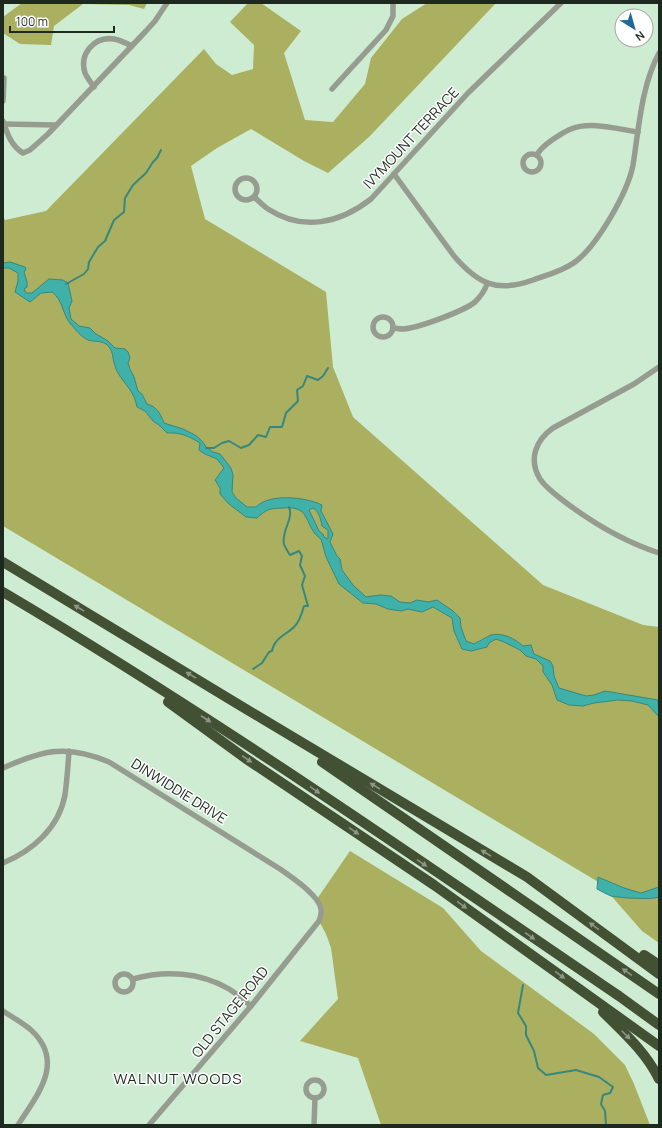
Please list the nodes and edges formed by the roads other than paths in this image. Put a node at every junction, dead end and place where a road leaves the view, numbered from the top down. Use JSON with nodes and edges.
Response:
{"nodes":[{"id":1,"x":167,"y":3,"type":"edge"},
{"id":2,"x":393,"y":3,"type":"edge"},
{"id":3,"x":561,"y":3,"type":"edge"},
{"id":4,"x":132,"y":46,"type":"junction"},
{"id":5,"x":659,"y":54,"type":"edge"},
{"id":6,"x":4,"y":78,"type":"dead end"},
{"id":7,"x":94,"y":87,"type":"junction"},
{"id":8,"x":332,"y":89,"type":"dead end"},
{"id":9,"x":3,"y":101,"type":"edge"},
{"id":10,"x":4,"y":122,"type":"edge"},
{"id":11,"x":56,"y":126,"type":"junction"},
{"id":12,"x":638,"y":132,"type":"junction"},
{"id":13,"x":537,"y":155,"type":"dead end"},
{"id":14,"x":394,"y":174,"type":"junction"},
{"id":15,"x":254,"y":197,"type":"junction"},
{"id":16,"x":487,"y":284,"type":"junction"},
{"id":17,"x":393,"y":328,"type":"dead end"},
{"id":18,"x":659,"y":367,"type":"edge"},
{"id":19,"x":659,"y":553,"type":"edge"},
{"id":20,"x":3,"y":562,"type":"edge"},
{"id":21,"x":3,"y":592,"type":"edge"},
{"id":22,"x":79,"y":637,"type":"junction"},
{"id":23,"x":236,"y":703,"type":"junction"},
{"id":24,"x":69,"y":751,"type":"junction"},
{"id":25,"x":3,"y":768,"type":"edge"},
{"id":26,"x":3,"y":863,"type":"edge"},
{"id":27,"x":321,"y":909,"type":"joint"},
{"id":28,"x":610,"y":937,"type":"junction"},
{"id":29,"x":659,"y":965,"type":"edge"},
{"id":30,"x":659,"y":974,"type":"edge"},
{"id":31,"x":133,"y":979,"type":"dead end"},
{"id":32,"x":578,"y":989,"type":"junction"},
{"id":33,"x":659,"y":994,"type":"edge"},
{"id":34,"x":251,"y":1006,"type":"junction"},
{"id":35,"x":3,"y":1011,"type":"edge"},
{"id":36,"x":659,"y":1025,"type":"edge"},
{"id":37,"x":659,"y":1046,"type":"edge"},
{"id":38,"x":659,"y":1079,"type":"edge"},
{"id":39,"x":315,"y":1098,"type":"dead end"},
{"id":40,"x":153,"y":1124,"type":"edge"},
{"id":41,"x":18,"y":1125,"type":"edge"},
{"id":42,"x":314,"y":1125,"type":"edge"}],
"edges":[{"from":1,"to":4,"type":"street"},
{"from":2,"to":8,"type":"street"},
{"from":3,"to":14,"type":"street","name":"IVYMOUNT TERRACE"},
{"from":4,"to":7,"type":"street"},
{"from":4,"to":7,"type":"street"},
{"from":5,"to":12,"type":"street"},
{"from":6,"to":9,"type":"street"},
{"from":7,"to":11,"type":"street"},
{"from":10,"to":11,"type":"street"},
{"from":10,"to":11,"type":"street"},
{"from":12,"to":13,"type":"street"},
{"from":12,"to":16,"type":"street"},
{"from":14,"to":15,"type":"street","name":"IVYMOUNT TERRACE"},
{"from":14,"to":16,"type":"street"},
{"from":15,"to":15,"type":"street"},
{"from":16,"to":17,"type":"street"},
{"from":18,"to":19,"type":"street"},
{"from":23,"to":20,"type":"highway","one_way":true},
{"from":21,"to":22,"type":"highway"},
{"from":22,"to":32,"type":"highway","one_way":true},
{"from":22,"to":36,"type":"highway","one_way":true},
{"from":28,"to":23,"type":"highway","one_way":true},
{"from":33,"to":23,"type":"highway","one_way":true},
{"from":24,"to":25,"type":"street","name":"DINWIDDIE DRIVE"},
{"from":24,"to":26,"type":"street"},
{"from":24,"to":27,"type":"street","name":"DINWIDDIE DRIVE"},
{"from":27,"to":34,"type":"street","name":"OLD STAGE ROAD"},
{"from":28,"to":29,"type":"highway"},
{"from":28,"to":30,"type":"highway"},
{"from":31,"to":34,"type":"street"},
{"from":32,"to":37,"type":"highway"},
{"from":32,"to":38,"type":"highway","one_way":true},
{"from":34,"to":40,"type":"street","name":"OLD STAGE ROAD"},
{"from":35,"to":41,"type":"street"},
{"from":39,"to":42,"type":"street"}]}
